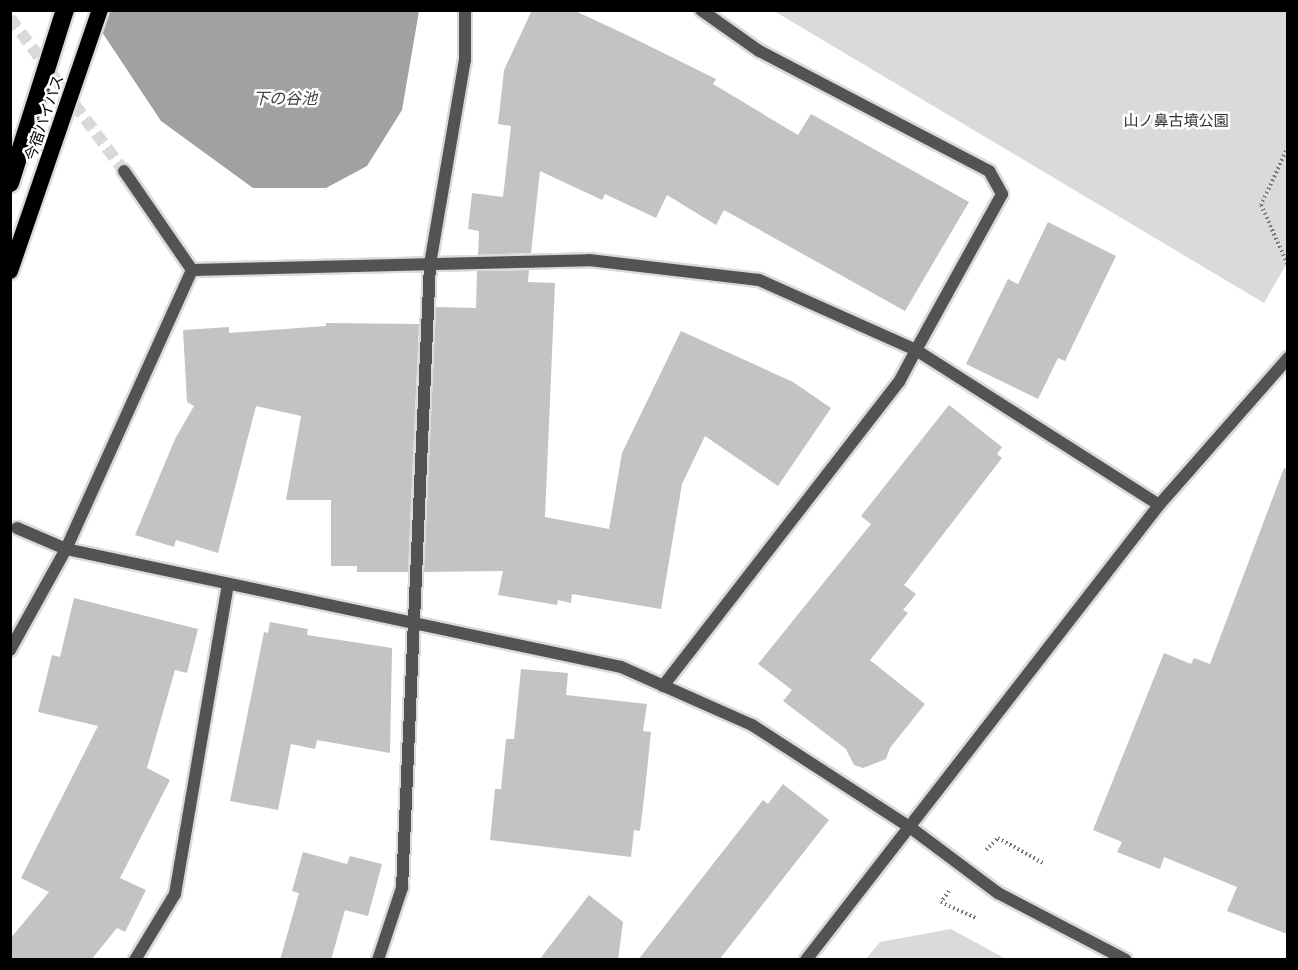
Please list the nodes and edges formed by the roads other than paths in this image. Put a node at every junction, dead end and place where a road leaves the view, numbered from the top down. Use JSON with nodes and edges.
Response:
{"nodes":[{"id":1,"x":65,"y":10,"type":"edge"},
{"id":2,"x":100,"y":10,"type":"edge"},
{"id":3,"x":465,"y":10,"type":"edge"},
{"id":4,"x":701,"y":10,"type":"edge"},
{"id":5,"x":124,"y":171,"type":"tunnel mouth"},
{"id":6,"x":10,"y":183,"type":"edge"},
{"id":7,"x":430,"y":264,"type":"junction"},
{"id":8,"x":192,"y":270,"type":"junction"},
{"id":9,"x":10,"y":272,"type":"edge"},
{"id":10,"x":916,"y":350,"type":"junction"},
{"id":11,"x":1287,"y":358,"type":"edge"},
{"id":12,"x":1160,"y":505,"type":"junction"},
{"id":13,"x":17,"y":528,"type":"dead end"},
{"id":14,"x":66,"y":549,"type":"junction"},
{"id":15,"x":228,"y":585,"type":"junction"},
{"id":16,"x":415,"y":621,"type":"junction"},
{"id":17,"x":10,"y":650,"type":"edge"},
{"id":18,"x":663,"y":686,"type":"junction"},
{"id":19,"x":911,"y":828,"type":"junction"},
{"id":20,"x":135,"y":960,"type":"edge"},
{"id":21,"x":378,"y":960,"type":"edge"},
{"id":22,"x":806,"y":960,"type":"edge"},
{"id":23,"x":1126,"y":960,"type":"edge"}],
"edges":[{"from":1,"to":6,"type":"highway","bridge":true},
{"from":2,"to":9,"type":"highway","name":"今宿バイパス"},
{"from":3,"to":7,"type":"street"},
{"from":4,"to":10,"type":"street"},
{"from":5,"to":8,"type":"street"},
{"from":7,"to":8,"type":"street"},
{"from":7,"to":10,"type":"street"},
{"from":7,"to":16,"type":"street"},
{"from":8,"to":14,"type":"street"},
{"from":10,"to":12,"type":"street"},
{"from":10,"to":18,"type":"street"},
{"from":11,"to":12,"type":"street"},
{"from":12,"to":19,"type":"street"},
{"from":13,"to":14,"type":"street"},
{"from":14,"to":15,"type":"street"},
{"from":14,"to":17,"type":"street"},
{"from":15,"to":16,"type":"street"},
{"from":15,"to":20,"type":"street"},
{"from":16,"to":18,"type":"street"},
{"from":16,"to":21,"type":"street"},
{"from":18,"to":19,"type":"street"},
{"from":19,"to":22,"type":"street"},
{"from":19,"to":23,"type":"street"}]}
